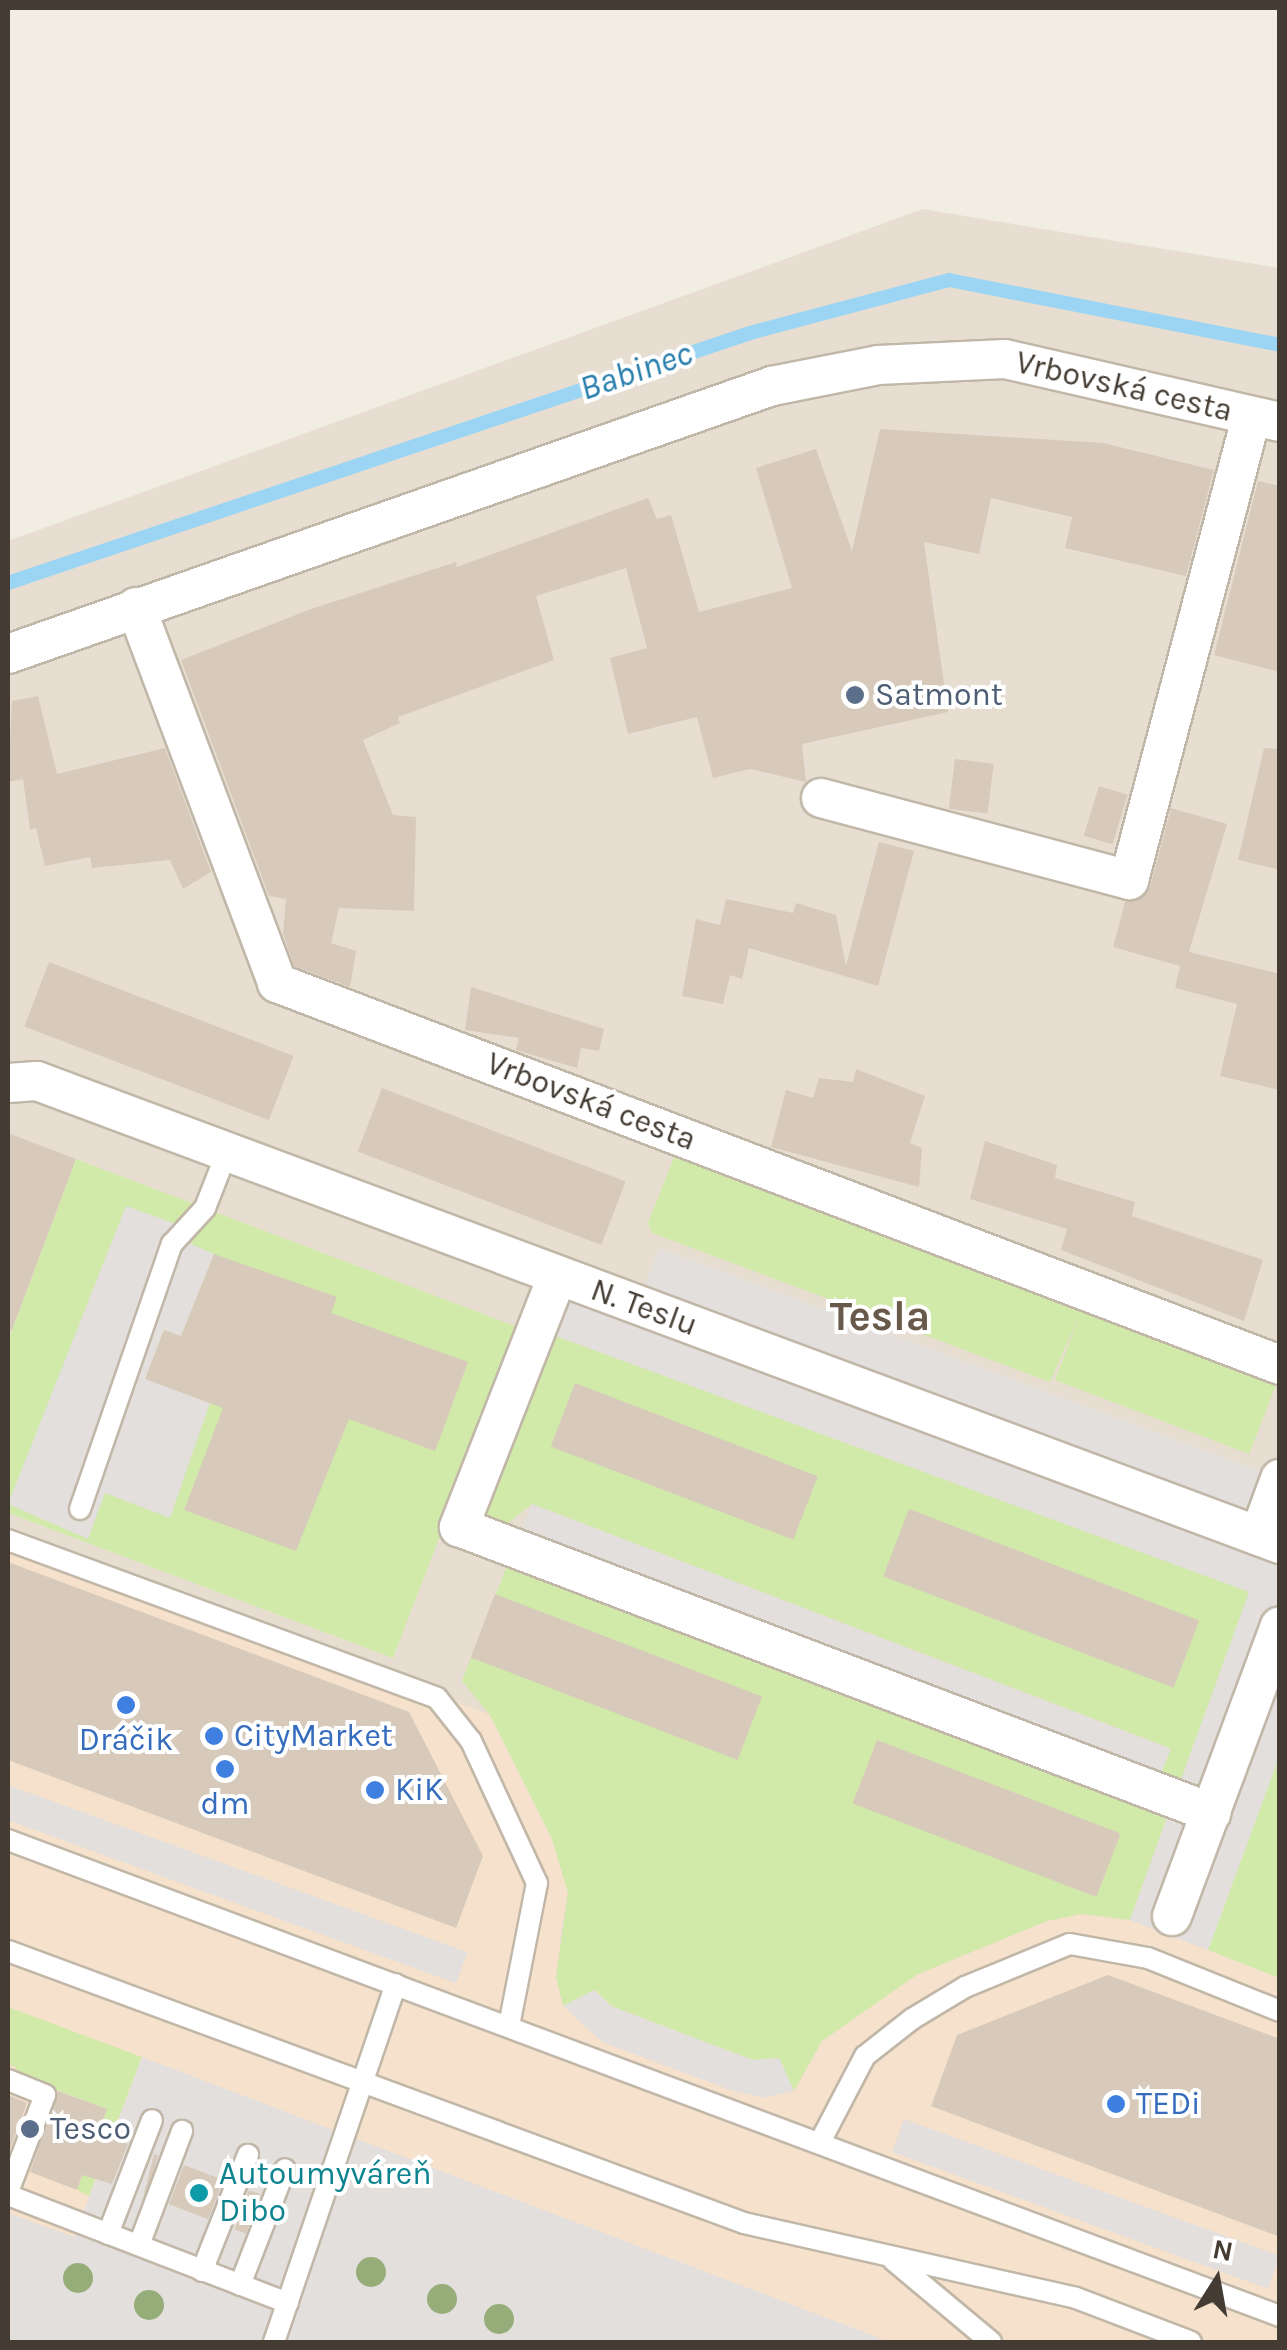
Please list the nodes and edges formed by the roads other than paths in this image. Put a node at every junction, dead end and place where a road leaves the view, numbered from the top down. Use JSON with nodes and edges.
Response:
{"nodes":[{"id":1,"x":1266,"y":419,"type":"edge"},
{"id":2,"x":136,"y":607,"type":"junction"},
{"id":3,"x":8,"y":654,"type":"edge"},
{"id":4,"x":821,"y":798,"type":"dead end"},
{"id":5,"x":8,"y":1083,"type":"edge"},
{"id":6,"x":228,"y":1152,"type":"junction"},
{"id":7,"x":557,"y":1277,"type":"junction"},
{"id":8,"x":1280,"y":1365,"type":"edge"},
{"id":9,"x":1280,"y":1478,"type":"edge"},
{"id":10,"x":80,"y":1509,"type":"dead end"},
{"id":11,"x":8,"y":1540,"type":"edge"},
{"id":12,"x":1269,"y":1540,"type":"edge"},
{"id":13,"x":1280,"y":1626,"type":"edge"},
{"id":14,"x":1212,"y":1813,"type":"junction"},
{"id":15,"x":8,"y":1840,"type":"edge"},
{"id":16,"x":1172,"y":1916,"type":"dead end"},
{"id":17,"x":8,"y":1951,"type":"edge"},
{"id":18,"x":396,"y":1984,"type":"junction"},
{"id":19,"x":1280,"y":2010,"type":"edge"},
{"id":20,"x":509,"y":2026,"type":"junction"},
{"id":21,"x":8,"y":2080,"type":"edge"},
{"id":22,"x":362,"y":2080,"type":"junction"},
{"id":23,"x":152,"y":2120,"type":"dead end"},
{"id":24,"x":8,"y":2125,"type":"edge"},
{"id":25,"x":182,"y":2131,"type":"dead end"},
{"id":26,"x":30,"y":2134,"type":"junction"},
{"id":27,"x":820,"y":2142,"type":"junction"},
{"id":28,"x":248,"y":2155,"type":"dead end"},
{"id":29,"x":285,"y":2169,"type":"dead end"},
{"id":30,"x":8,"y":2194,"type":"edge"},
{"id":31,"x":108,"y":2234,"type":"junction"},
{"id":32,"x":139,"y":2245,"type":"junction"},
{"id":33,"x":888,"y":2255,"type":"junction"},
{"id":34,"x":202,"y":2271,"type":"junction"},
{"id":35,"x":240,"y":2285,"type":"junction"},
{"id":36,"x":288,"y":2304,"type":"junction"},
{"id":37,"x":1280,"y":2316,"type":"edge"},
{"id":38,"x":274,"y":2342,"type":"edge"},
{"id":39,"x":991,"y":2342,"type":"edge"},
{"id":40,"x":1191,"y":2342,"type":"edge"}],
"edges":[{"from":1,"to":2,"type":"street","name":"Vrbovská cesta"},
{"from":1,"to":4,"type":"street","name":"Vrbovská cesta"},
{"from":2,"to":3,"type":"street","name":"Vrbovská cesta"},
{"from":2,"to":8,"type":"street","name":"Vrbovská cesta"},
{"from":5,"to":6,"type":"street","name":"N. Teslu"},
{"from":6,"to":7,"type":"street","name":"N. Teslu"},
{"from":6,"to":10,"type":"lane"},
{"from":7,"to":12,"type":"street","name":"N. Teslu"},
{"from":7,"to":14,"type":"street"},
{"from":9,"to":12,"type":"street"},
{"from":11,"to":20,"type":"lane"},
{"from":13,"to":14,"type":"street"},
{"from":14,"to":16,"type":"street"},
{"from":15,"to":18,"type":"lane"},
{"from":17,"to":22,"type":"lane"},
{"from":18,"to":20,"type":"lane"},
{"from":18,"to":22,"type":"lane"},
{"from":19,"to":27,"type":"lane"},
{"from":20,"to":27,"type":"lane"},
{"from":21,"to":26,"type":"lane"},
{"from":22,"to":33,"type":"lane"},
{"from":22,"to":36,"type":"lane"},
{"from":23,"to":31,"type":"lane"},
{"from":24,"to":26,"type":"lane"},
{"from":25,"to":32,"type":"lane"},
{"from":26,"to":30,"type":"lane"},
{"from":27,"to":37,"type":"lane"},
{"from":28,"to":34,"type":"lane"},
{"from":29,"to":35,"type":"lane"},
{"from":30,"to":31,"type":"lane"},
{"from":31,"to":32,"type":"lane"},
{"from":32,"to":34,"type":"lane"},
{"from":33,"to":39,"type":"lane"},
{"from":33,"to":40,"type":"lane"},
{"from":34,"to":35,"type":"lane"},
{"from":35,"to":36,"type":"lane"},
{"from":36,"to":38,"type":"lane"}]}
